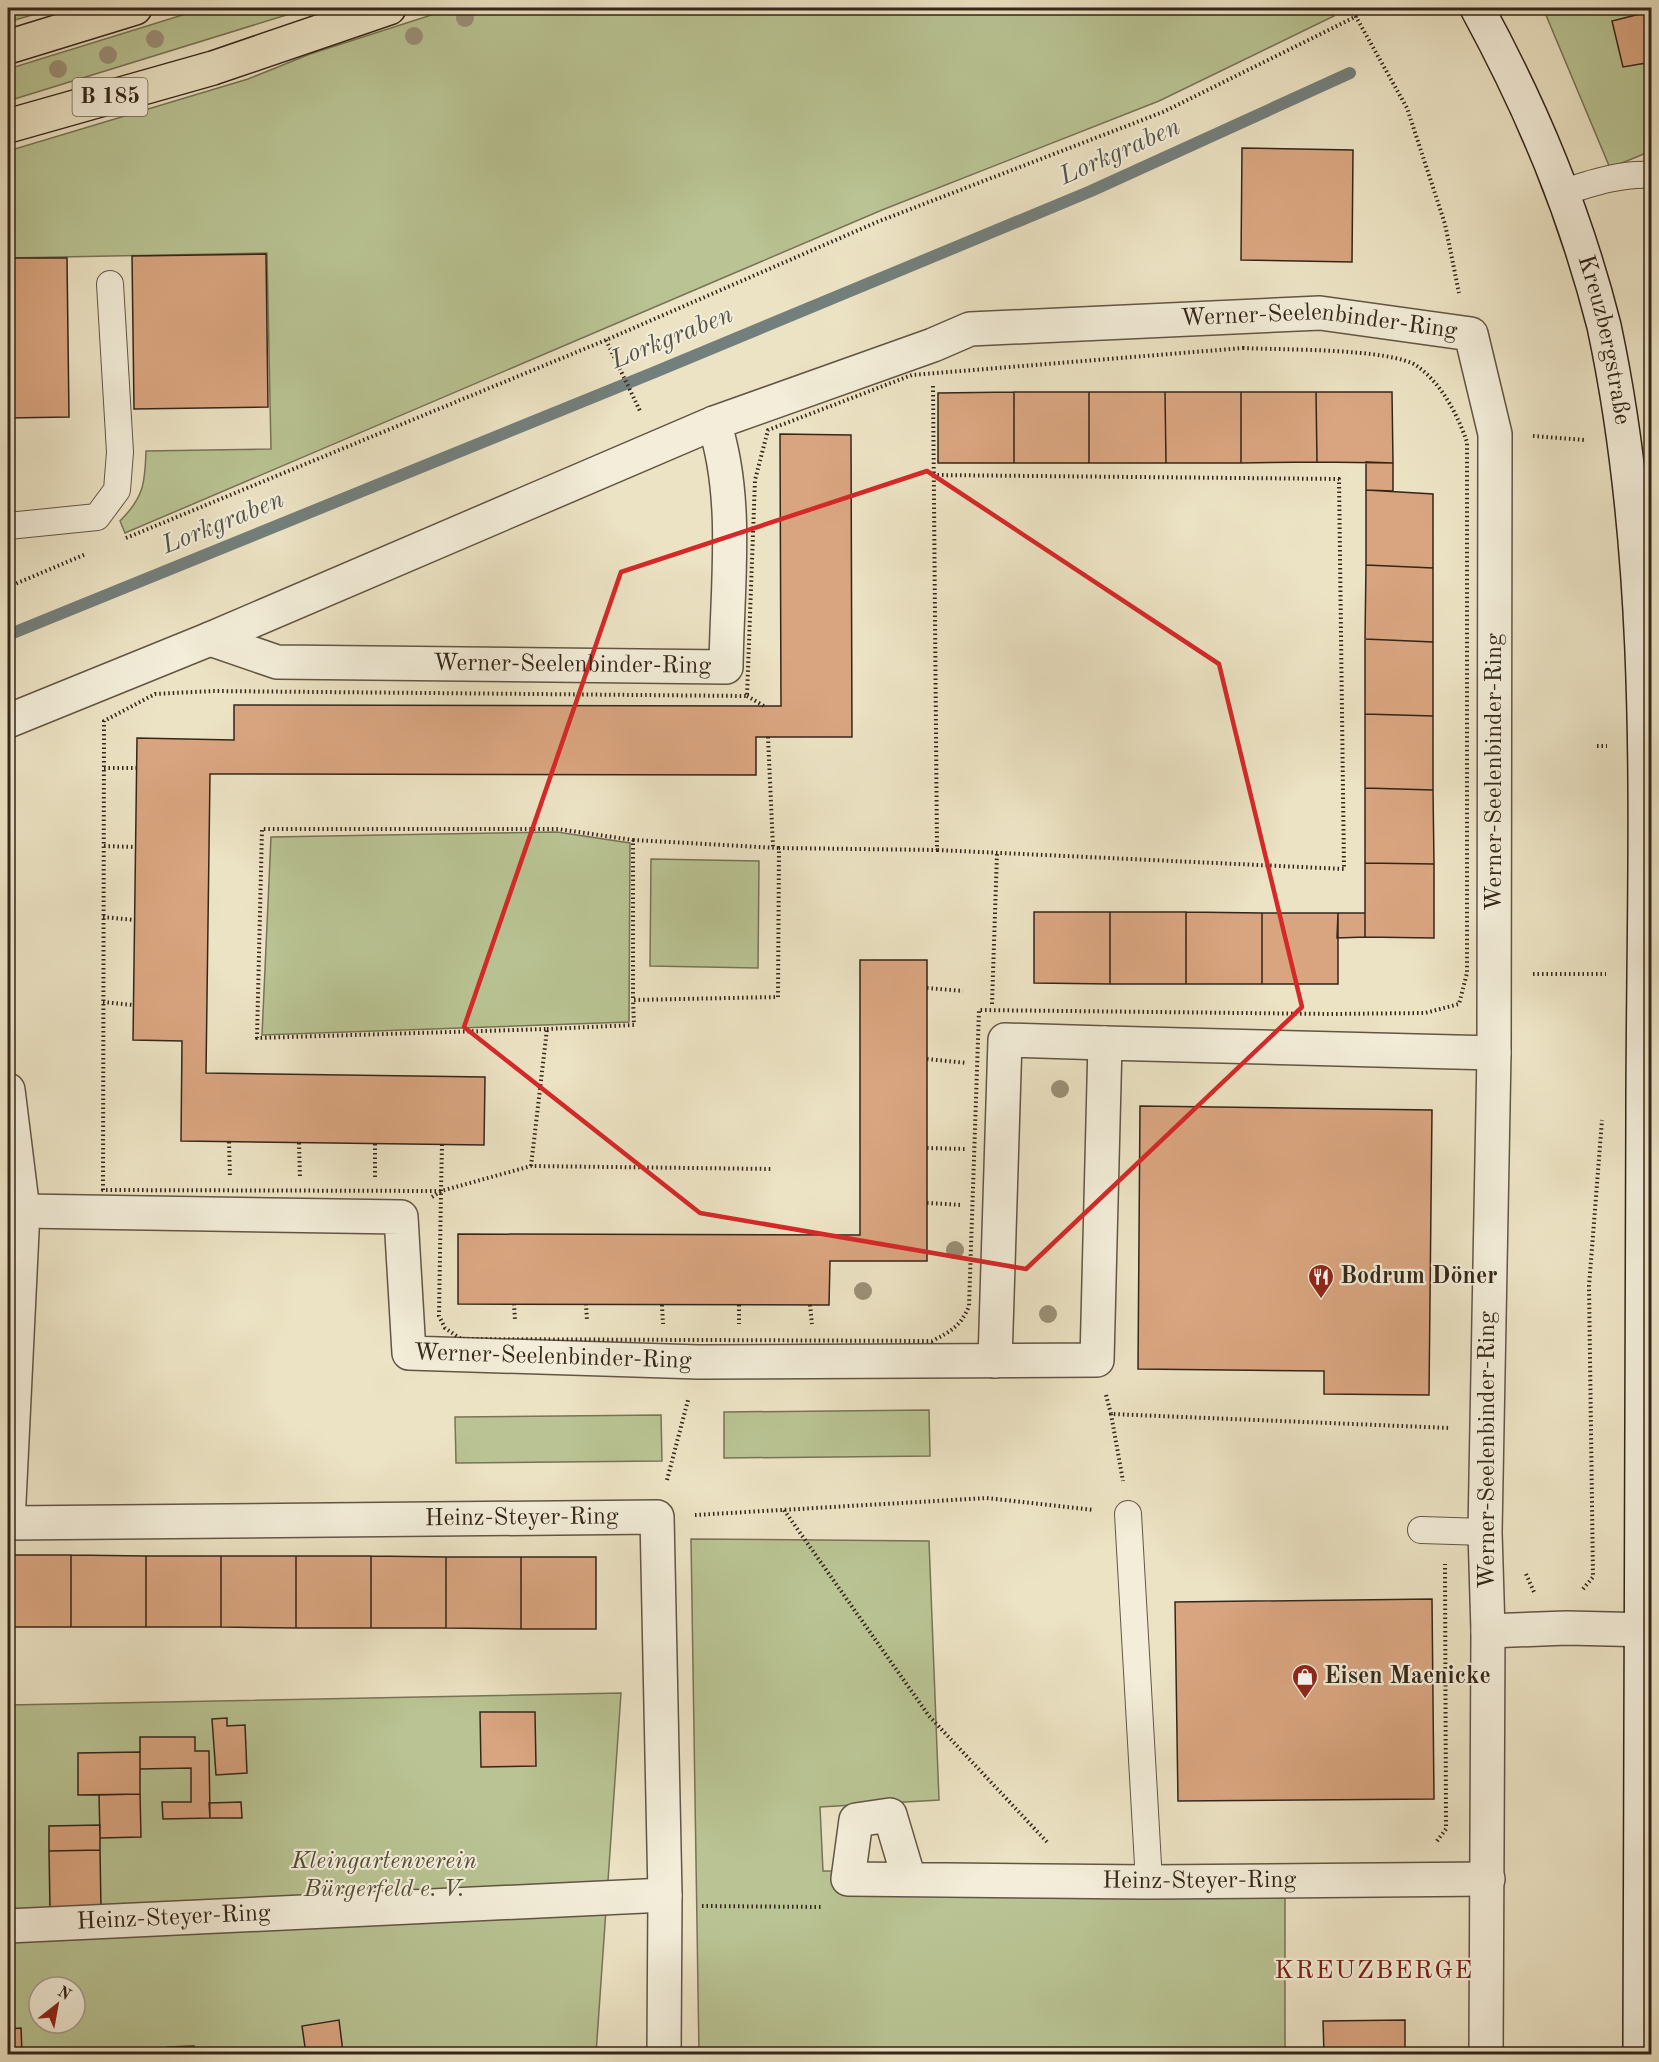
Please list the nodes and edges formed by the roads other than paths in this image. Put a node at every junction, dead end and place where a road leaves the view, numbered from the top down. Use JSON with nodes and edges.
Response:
{"nodes":[{"id":1,"x":135,"y":8,"type":"edge"},
{"id":2,"x":389,"y":8,"type":"edge"},
{"id":3,"x":1477,"y":8,"type":"edge"},
{"id":4,"x":8,"y":47,"type":"edge"},
{"id":5,"x":8,"y":126,"type":"edge"},
{"id":6,"x":1652,"y":175,"type":"edge"},
{"id":7,"x":1564,"y":192,"type":"junction"},
{"id":8,"x":110,"y":284,"type":"dead end"},
{"id":9,"x":714,"y":423,"type":"junction"},
{"id":10,"x":8,"y":526,"type":"edge"},
{"id":11,"x":210,"y":639,"type":"junction"},
{"id":12,"x":8,"y":721,"type":"edge"},
{"id":13,"x":1650,"y":733,"type":"edge"},
{"id":14,"x":1106,"y":1043,"type":"junction"},
{"id":15,"x":1494,"y":1053,"type":"junction"},
{"id":16,"x":8,"y":1090,"type":"edge"},
{"id":17,"x":15,"y":1212,"type":"edge"},
{"id":18,"x":995,"y":1361,"type":"junction"},
{"id":19,"x":1128,"y":1514,"type":"road end"},
{"id":20,"x":8,"y":1522,"type":"edge"},
{"id":21,"x":1420,"y":1530,"type":"dead end"},
{"id":22,"x":1485,"y":1532,"type":"junction"},
{"id":23,"x":1648,"y":1630,"type":"edge"},
{"id":24,"x":1488,"y":1631,"type":"junction"},
{"id":25,"x":909,"y":1879,"type":"dead end"},
{"id":26,"x":1488,"y":1879,"type":"junction"},
{"id":27,"x":1149,"y":1881,"type":"junction"},
{"id":28,"x":679,"y":1900,"type":"junction"},
{"id":29,"x":8,"y":1926,"type":"edge"},
{"id":30,"x":664,"y":2055,"type":"edge"},
{"id":31,"x":1486,"y":2055,"type":"edge"},
{"id":32,"x":1640,"y":2055,"type":"edge"}],
"edges":[{"from":1,"to":4,"type":"main road"},
{"from":2,"to":5,"type":"main road","number":"B 185"},
{"from":3,"to":7,"type":"street","name":"Kreuzbergstraße"},
{"from":6,"to":7,"type":"lane"},
{"from":7,"to":13,"type":"street","name":"Kreuzbergstraße"},
{"from":8,"to":10,"type":"lane"},
{"from":9,"to":11,"type":"street","name":"Werner-Seelenbinder-Ring"},
{"from":9,"to":11,"type":"street","name":"Werner-Seelenbinder-Ring"},
{"from":9,"to":15,"type":"street","name":"Werner-Seelenbinder-Ring"},
{"from":11,"to":12,"type":"street","name":"Werner-Seelenbinder-Ring"},
{"from":13,"to":23,"type":"street","name":"Kreuzbergstraße"},
{"from":14,"to":15,"type":"street"},
{"from":14,"to":18,"type":"street","name":"Werner-Seelenbinder-Ring"},
{"from":14,"to":18,"type":"street"},
{"from":15,"to":22,"type":"street","name":"Werner-Seelenbinder-Ring"},
{"from":16,"to":17,"type":"street"},
{"from":17,"to":18,"type":"street","name":"Werner-Seelenbinder-Ring"},
{"from":17,"to":20,"type":"street"},
{"from":19,"to":27,"type":"lane"},
{"from":20,"to":28,"type":"street","name":"Heinz-Steyer-Ring"},
{"from":21,"to":22,"type":"lane"},
{"from":22,"to":24,"type":"street","name":"Werner-Seelenbinder-Ring"},
{"from":23,"to":24,"type":"street"},
{"from":23,"to":32,"type":"street","name":"Kreuzbergstraße"},
{"from":24,"to":26,"type":"street"},
{"from":25,"to":27,"type":"street","name":"Heinz-Steyer-Ring"},
{"from":26,"to":27,"type":"street","name":"Heinz-Steyer-Ring"},
{"from":26,"to":31,"type":"street"},
{"from":28,"to":29,"type":"street","name":"Heinz-Steyer-Ring"},
{"from":28,"to":30,"type":"street"}]}
